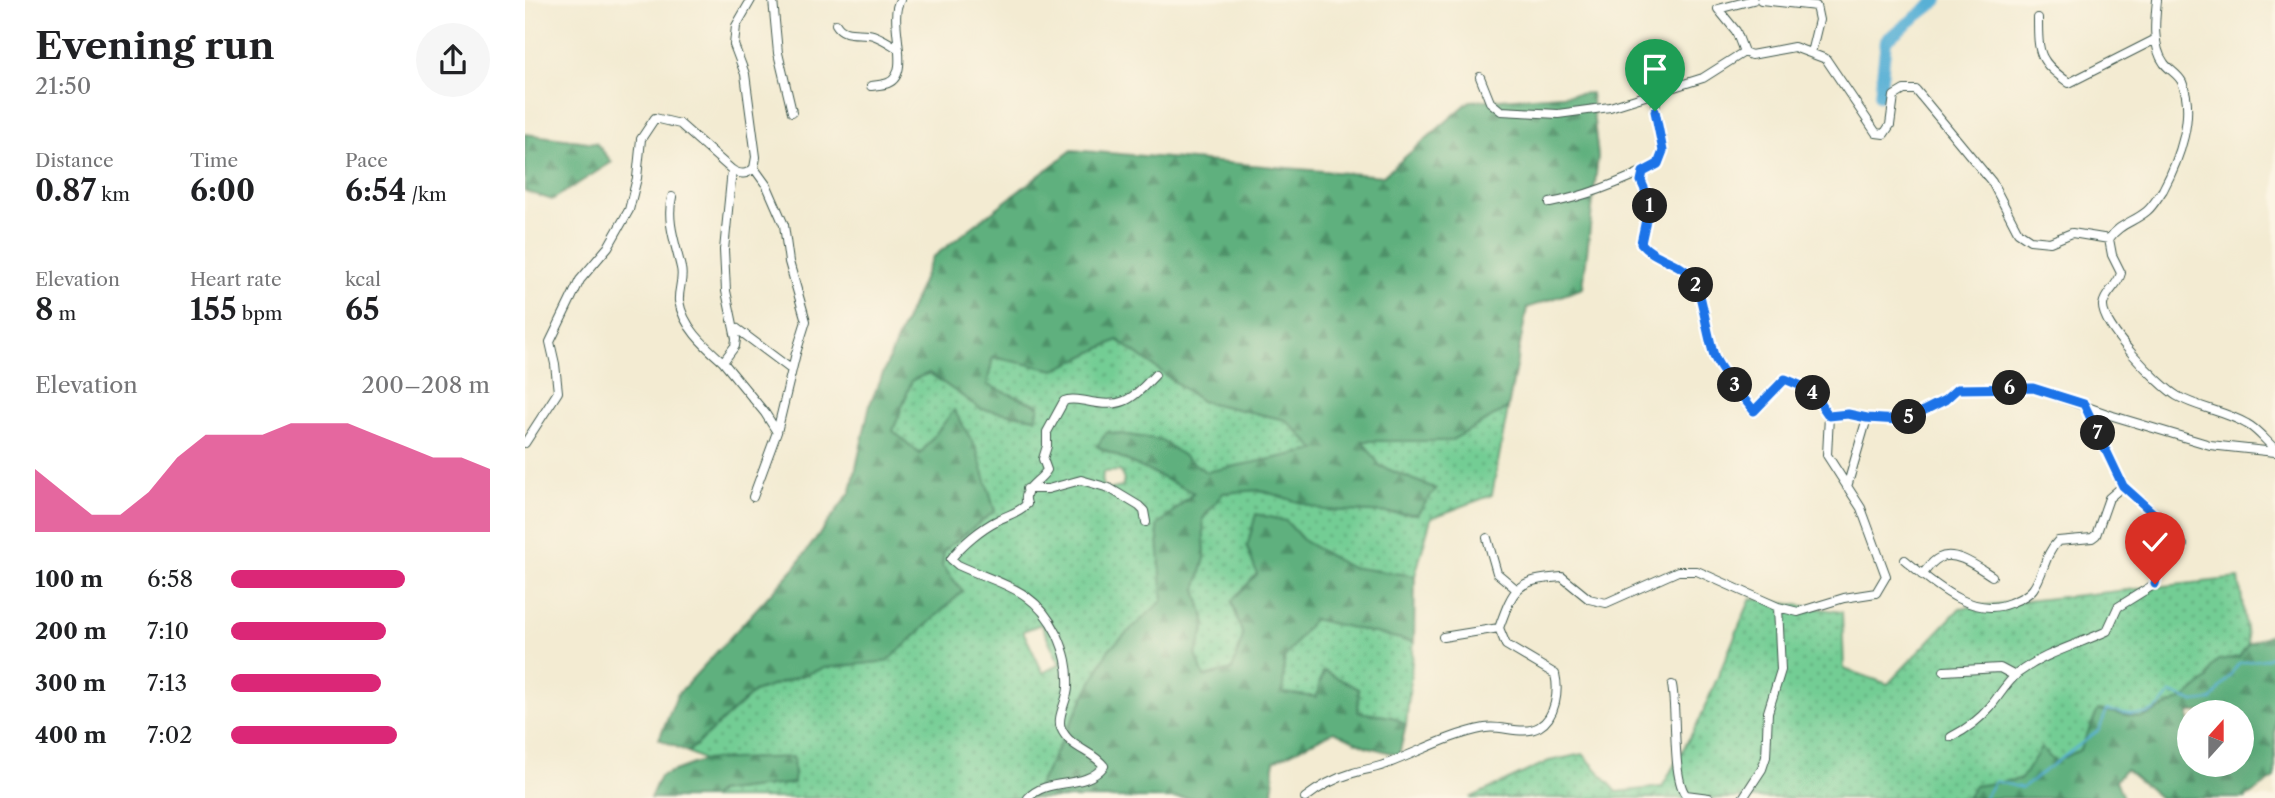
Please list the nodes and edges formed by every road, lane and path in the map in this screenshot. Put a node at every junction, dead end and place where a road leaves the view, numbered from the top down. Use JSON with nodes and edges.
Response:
{"nodes":[{"id":1,"x":751,"y":0,"type":"edge"},
{"id":2,"x":773,"y":0,"type":"edge"},
{"id":3,"x":900,"y":0,"type":"edge"},
{"id":4,"x":1715,"y":0,"type":"edge"},
{"id":5,"x":1753,"y":0,"type":"edge"},
{"id":6,"x":1761,"y":0,"type":"edge"},
{"id":7,"x":2157,"y":0,"type":"edge"},
{"id":8,"x":1718,"y":9,"type":"junction"},
{"id":9,"x":2038,"y":18,"type":"dead end"},
{"id":10,"x":836,"y":24,"type":"dead end"},
{"id":11,"x":2156,"y":39,"type":"junction"},
{"id":12,"x":899,"y":48,"type":"junction"},
{"id":13,"x":1744,"y":52,"type":"junction"},
{"id":14,"x":1811,"y":53,"type":"junction"},
{"id":15,"x":1480,"y":78,"type":"dead end"},
{"id":16,"x":871,"y":86,"type":"dead end"},
{"id":17,"x":1657,"y":92,"type":"junction"},
{"id":18,"x":792,"y":112,"type":"dead end"},
{"id":19,"x":754,"y":168,"type":"junction"},
{"id":20,"x":732,"y":170,"type":"junction"},
{"id":21,"x":1643,"y":172,"type":"junction"},
{"id":22,"x":672,"y":197,"type":"dead end"},
{"id":23,"x":1550,"y":203,"type":"dead end"},
{"id":24,"x":2109,"y":239,"type":"junction"},
{"id":25,"x":736,"y":328,"type":"junction"},
{"id":26,"x":723,"y":362,"type":"junction"},
{"id":27,"x":792,"y":370,"type":"junction"},
{"id":28,"x":1155,"y":375,"type":"dead end"},
{"id":29,"x":2084,"y":404,"type":"junction"},
{"id":30,"x":1829,"y":416,"type":"junction"},
{"id":31,"x":1867,"y":418,"type":"junction"},
{"id":32,"x":777,"y":432,"type":"junction"},
{"id":33,"x":525,"y":443,"type":"edge"},
{"id":34,"x":2275,"y":451,"type":"edge"},
{"id":35,"x":2123,"y":486,"type":"junction"},
{"id":36,"x":1847,"y":487,"type":"junction"},
{"id":37,"x":1027,"y":489,"type":"junction"},
{"id":38,"x":753,"y":497,"type":"dead end"},
{"id":39,"x":1146,"y":522,"type":"dead end"},
{"id":40,"x":2174,"y":532,"type":"junction"},
{"id":41,"x":1487,"y":538,"type":"dead end"},
{"id":42,"x":2183,"y":545,"type":"dead end"},
{"id":43,"x":1905,"y":560,"type":"dead end"},
{"id":44,"x":1922,"y":575,"type":"junction"},
{"id":45,"x":1992,"y":576,"type":"dead end"},
{"id":46,"x":1516,"y":589,"type":"junction"},
{"id":47,"x":1778,"y":607,"type":"junction"},
{"id":48,"x":1499,"y":628,"type":"junction"},
{"id":49,"x":1443,"y":637,"type":"dead end"},
{"id":50,"x":1944,"y":671,"type":"dead end"},
{"id":51,"x":2015,"y":676,"type":"junction"},
{"id":52,"x":1672,"y":685,"type":"dead end"},
{"id":53,"x":1951,"y":737,"type":"dead end"},
{"id":54,"x":1028,"y":798,"type":"edge"},
{"id":55,"x":1305,"y":798,"type":"edge"},
{"id":56,"x":1709,"y":798,"type":"edge"},
{"id":57,"x":1743,"y":798,"type":"edge"}],
"edges":[{"from":1,"to":19,"type":"street"},
{"from":2,"to":18,"type":"street"},
{"from":3,"to":12,"type":"street"},
{"from":4,"to":8,"type":"street"},
{"from":5,"to":8,"type":"street"},
{"from":6,"to":14,"type":"street"},
{"from":7,"to":11,"type":"street"},
{"from":8,"to":13,"type":"street"},
{"from":9,"to":11,"type":"street"},
{"from":10,"to":12,"type":"street"},
{"from":11,"to":24,"type":"street"},
{"from":12,"to":16,"type":"street"},
{"from":13,"to":14,"type":"street"},
{"from":13,"to":17,"type":"street"},
{"from":14,"to":24,"type":"street"},
{"from":15,"to":17,"type":"street"},
{"from":17,"to":21,"type":"street"},
{"from":19,"to":20,"type":"street"},
{"from":19,"to":27,"type":"street"},
{"from":20,"to":25,"type":"street"},
{"from":20,"to":33,"type":"street"},
{"from":21,"to":23,"type":"street"},
{"from":21,"to":30,"type":"street"},
{"from":22,"to":26,"type":"street"},
{"from":24,"to":34,"type":"street"},
{"from":25,"to":26,"type":"street"},
{"from":25,"to":27,"type":"street"},
{"from":26,"to":32,"type":"street"},
{"from":27,"to":32,"type":"street"},
{"from":28,"to":37,"type":"street"},
{"from":29,"to":31,"type":"street"},
{"from":29,"to":34,"type":"street"},
{"from":29,"to":35,"type":"street"},
{"from":30,"to":31,"type":"street"},
{"from":30,"to":36,"type":"street"},
{"from":31,"to":36,"type":"street"},
{"from":32,"to":38,"type":"street"},
{"from":35,"to":40,"type":"street"},
{"from":35,"to":44,"type":"street"},
{"from":36,"to":47,"type":"street"},
{"from":37,"to":39,"type":"street"},
{"from":37,"to":54,"type":"street"},
{"from":40,"to":42,"type":"street"},
{"from":40,"to":51,"type":"street"},
{"from":41,"to":46,"type":"street"},
{"from":43,"to":44,"type":"street"},
{"from":44,"to":45,"type":"street"},
{"from":46,"to":47,"type":"street"},
{"from":46,"to":48,"type":"street"},
{"from":47,"to":57,"type":"street"},
{"from":48,"to":49,"type":"street"},
{"from":48,"to":55,"type":"street"},
{"from":50,"to":51,"type":"street"},
{"from":51,"to":53,"type":"street"},
{"from":52,"to":56,"type":"street"}]}
